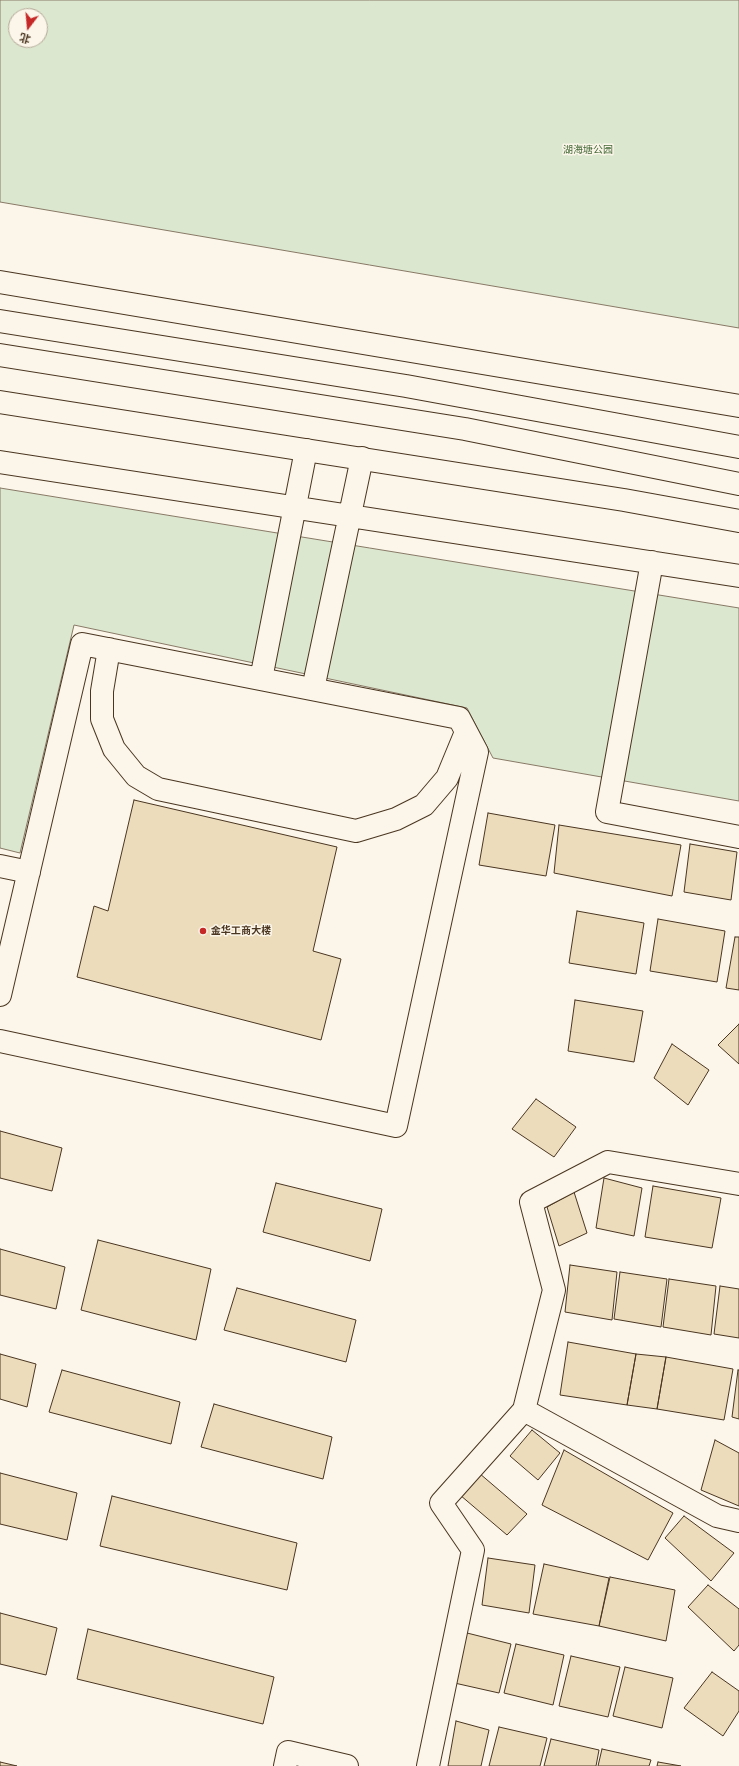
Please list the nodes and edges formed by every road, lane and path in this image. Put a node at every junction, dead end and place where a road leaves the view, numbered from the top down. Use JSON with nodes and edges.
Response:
{"nodes":[{"id":1,"x":0,"y":266,"type":"edge"},
{"id":2,"x":0,"y":282,"type":"edge"},
{"id":3,"x":0,"y":321,"type":"edge"},
{"id":4,"x":234,"y":321,"type":"junction"},
{"id":5,"x":0,"y":354,"type":"edge"},
{"id":6,"x":0,"y":402,"type":"edge"},
{"id":7,"x":739,"y":406,"type":"edge"},
{"id":8,"x":739,"y":447,"type":"edge"},
{"id":9,"x":306,"y":450,"type":"junction"},
{"id":10,"x":362,"y":458,"type":"junction"},
{"id":11,"x":0,"y":462,"type":"edge"},
{"id":12,"x":739,"y":484,"type":"edge"},
{"id":13,"x":294,"y":507,"type":"junction"},
{"id":14,"x":350,"y":515,"type":"junction"},
{"id":15,"x":739,"y":521,"type":"edge"},
{"id":16,"x":652,"y":562,"type":"junction"},
{"id":17,"x":739,"y":576,"type":"edge"},
{"id":18,"x":109,"y":649,"type":"junction"},
{"id":19,"x":261,"y":679,"type":"junction"},
{"id":20,"x":313,"y":689,"type":"junction"},
{"id":21,"x":466,"y":732,"type":"junction"},
{"id":22,"x":739,"y":837,"type":"edge"},
{"id":23,"x":0,"y":866,"type":"edge"},
{"id":24,"x":29,"y":872,"type":"junction"},
{"id":25,"x":0,"y":995,"type":"edge"},
{"id":26,"x":0,"y":1041,"type":"edge"},
{"id":27,"x":739,"y":1184,"type":"edge"},
{"id":28,"x":524,"y":1410,"type":"junction"},
{"id":29,"x":739,"y":1521,"type":"edge"},
{"id":30,"x":285,"y":1766,"type":"edge"},
{"id":31,"x":347,"y":1766,"type":"edge"},
{"id":32,"x":428,"y":1766,"type":"edge"}],
"edges":[{"from":1,"to":4,"type":"main road"},
{"from":2,"to":4,"type":"main road"},
{"from":3,"to":8,"type":"main road"},
{"from":4,"to":7,"type":"main road"},
{"from":5,"to":12,"type":"main road"},
{"from":6,"to":9,"type":"main road"},
{"from":9,"to":10,"type":"main road"},
{"from":9,"to":13,"type":"main road"},
{"from":10,"to":14,"type":"main road"},
{"from":10,"to":15,"type":"main road"},
{"from":11,"to":13,"type":"main road"},
{"from":13,"to":14,"type":"main road"},
{"from":13,"to":19,"type":"main road"},
{"from":14,"to":16,"type":"main road"},
{"from":14,"to":20,"type":"main road"},
{"from":16,"to":17,"type":"main road"},
{"from":16,"to":22,"type":"main road"},
{"from":18,"to":19,"type":"main road"},
{"from":18,"to":21,"type":"main road"},
{"from":18,"to":24,"type":"main road"},
{"from":19,"to":20,"type":"main road"},
{"from":20,"to":21,"type":"main road"},
{"from":21,"to":26,"type":"main road"},
{"from":23,"to":24,"type":"main road"},
{"from":24,"to":25,"type":"main road"},
{"from":27,"to":28,"type":"main road"},
{"from":28,"to":29,"type":"main road"},
{"from":28,"to":32,"type":"main road"},
{"from":30,"to":31,"type":"main road"}]}
